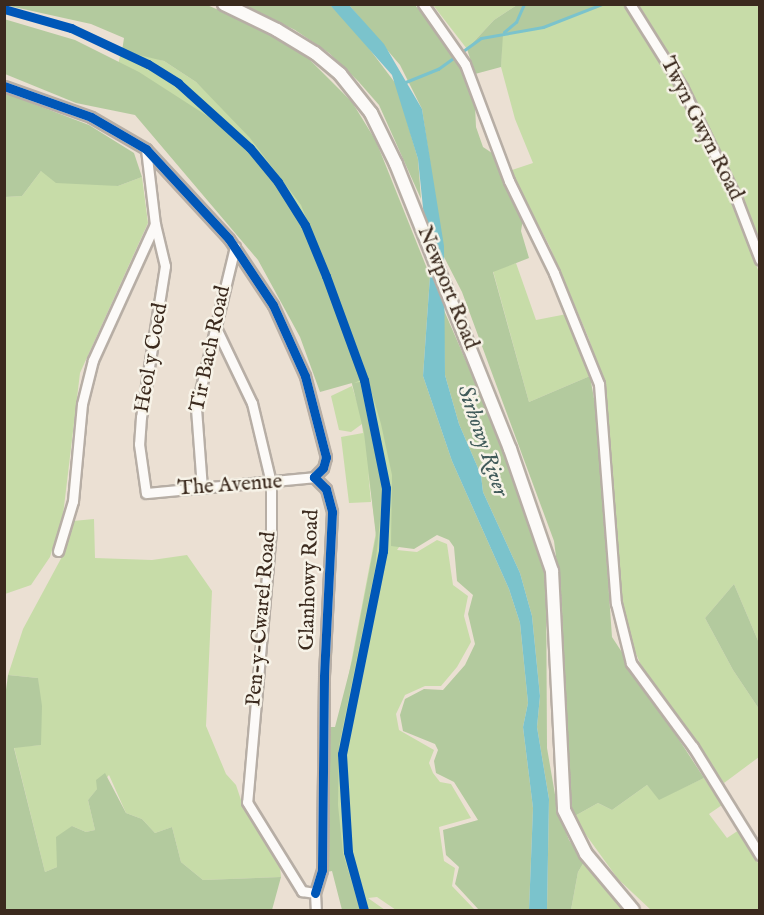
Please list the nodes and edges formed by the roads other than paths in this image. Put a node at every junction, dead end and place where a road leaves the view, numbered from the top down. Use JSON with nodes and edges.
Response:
{"nodes":[{"id":1,"x":224,"y":4,"type":"edge"},
{"id":2,"x":423,"y":4,"type":"edge"},
{"id":3,"x":630,"y":4,"type":"edge"},
{"id":4,"x":4,"y":86,"type":"edge"},
{"id":5,"x":146,"y":149,"type":"junction"},
{"id":6,"x":155,"y":224,"type":"junction"},
{"id":7,"x":235,"y":247,"type":"junction"},
{"id":8,"x":759,"y":260,"type":"edge"},
{"id":9,"x":216,"y":328,"type":"junction"},
{"id":10,"x":314,"y":477,"type":"junction"},
{"id":11,"x":271,"y":483,"type":"junction"},
{"id":12,"x":202,"y":488,"type":"junction"},
{"id":13,"x":146,"y":493,"type":"joint"},
{"id":14,"x":58,"y":550,"type":"dead end"},
{"id":15,"x":759,"y":855,"type":"edge"},
{"id":16,"x":315,"y":892,"type":"junction"},
{"id":17,"x":316,"y":910,"type":"edge"},
{"id":18,"x":633,"y":910,"type":"edge"}],
"edges":[{"from":1,"to":18,"type":"main road","name":"Newport Road"},
{"from":2,"to":15,"type":"street"},
{"from":3,"to":8,"type":"street","name":"Twyn Gwyn Road"},
{"from":4,"to":5,"type":"street"},
{"from":5,"to":6,"type":"street","name":"Heol y Coed"},
{"from":5,"to":7,"type":"street"},
{"from":6,"to":13,"type":"street","name":"Heol y Coed"},
{"from":6,"to":14,"type":"street"},
{"from":7,"to":9,"type":"street","name":"Tir Bach Road"},
{"from":7,"to":10,"type":"street"},
{"from":9,"to":11,"type":"street","name":"Pen-y-Cwarel Road"},
{"from":9,"to":12,"type":"street","name":"Tir Bach Road"},
{"from":10,"to":11,"type":"street","name":"The Avenue"},
{"from":10,"to":16,"type":"street","name":"Glanhowy Road"},
{"from":11,"to":12,"type":"street","name":"The Avenue"},
{"from":11,"to":16,"type":"street","name":"Pen-y-Cwarel Road"},
{"from":12,"to":13,"type":"street","name":"The Avenue"},
{"from":16,"to":17,"type":"street","name":"Glanhowy Road"}]}
